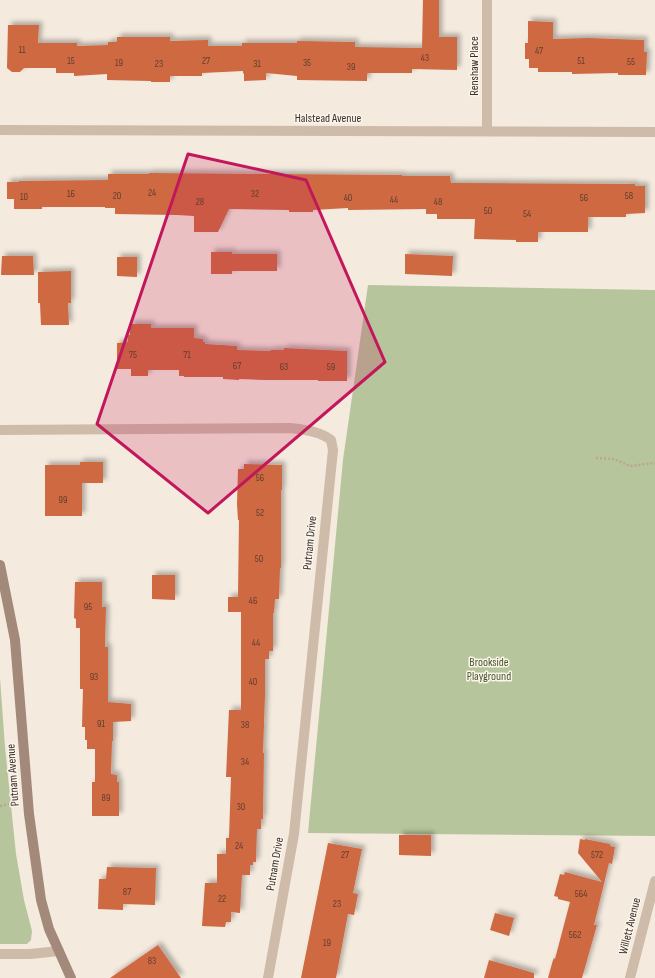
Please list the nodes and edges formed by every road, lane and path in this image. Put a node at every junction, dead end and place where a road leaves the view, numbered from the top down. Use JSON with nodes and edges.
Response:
{"nodes":[{"id":1,"x":486,"y":0,"type":"edge"},
{"id":2,"x":0,"y":130,"type":"edge"},
{"id":3,"x":487,"y":131,"type":"junction"},
{"id":4,"x":655,"y":132,"type":"edge"},
{"id":5,"x":0,"y":430,"type":"edge"},
{"id":6,"x":596,"y":458,"type":"dead end"},
{"id":7,"x":655,"y":463,"type":"edge"},
{"id":8,"x":0,"y":565,"type":"edge"},
{"id":9,"x":9,"y":804,"type":"dead end"},
{"id":10,"x":0,"y":806,"type":"edge"},
{"id":11,"x":655,"y":881,"type":"edge"},
{"id":12,"x":60,"y":951,"type":"junction"},
{"id":13,"x":0,"y":954,"type":"edge"},
{"id":14,"x":70,"y":978,"type":"edge"},
{"id":15,"x":268,"y":978,"type":"edge"},
{"id":16,"x":630,"y":978,"type":"edge"}],
"edges":[{"from":1,"to":3,"type":"street","name":"Renshaw Place"},
{"from":2,"to":3,"type":"street","name":"Halstead Avenue"},
{"from":3,"to":4,"type":"street","name":"Halstead Avenue"},
{"from":5,"to":15,"type":"street","name":"Putnam Drive"},
{"from":6,"to":7,"type":"path"},
{"from":8,"to":12,"type":"street","name":"Putnam Avenue"},
{"from":9,"to":10,"type":"path"},
{"from":11,"to":16,"type":"street","name":"Willett Avenue"},
{"from":12,"to":13,"type":"street"},
{"from":12,"to":14,"type":"street","name":"Putnam Avenue"}]}
